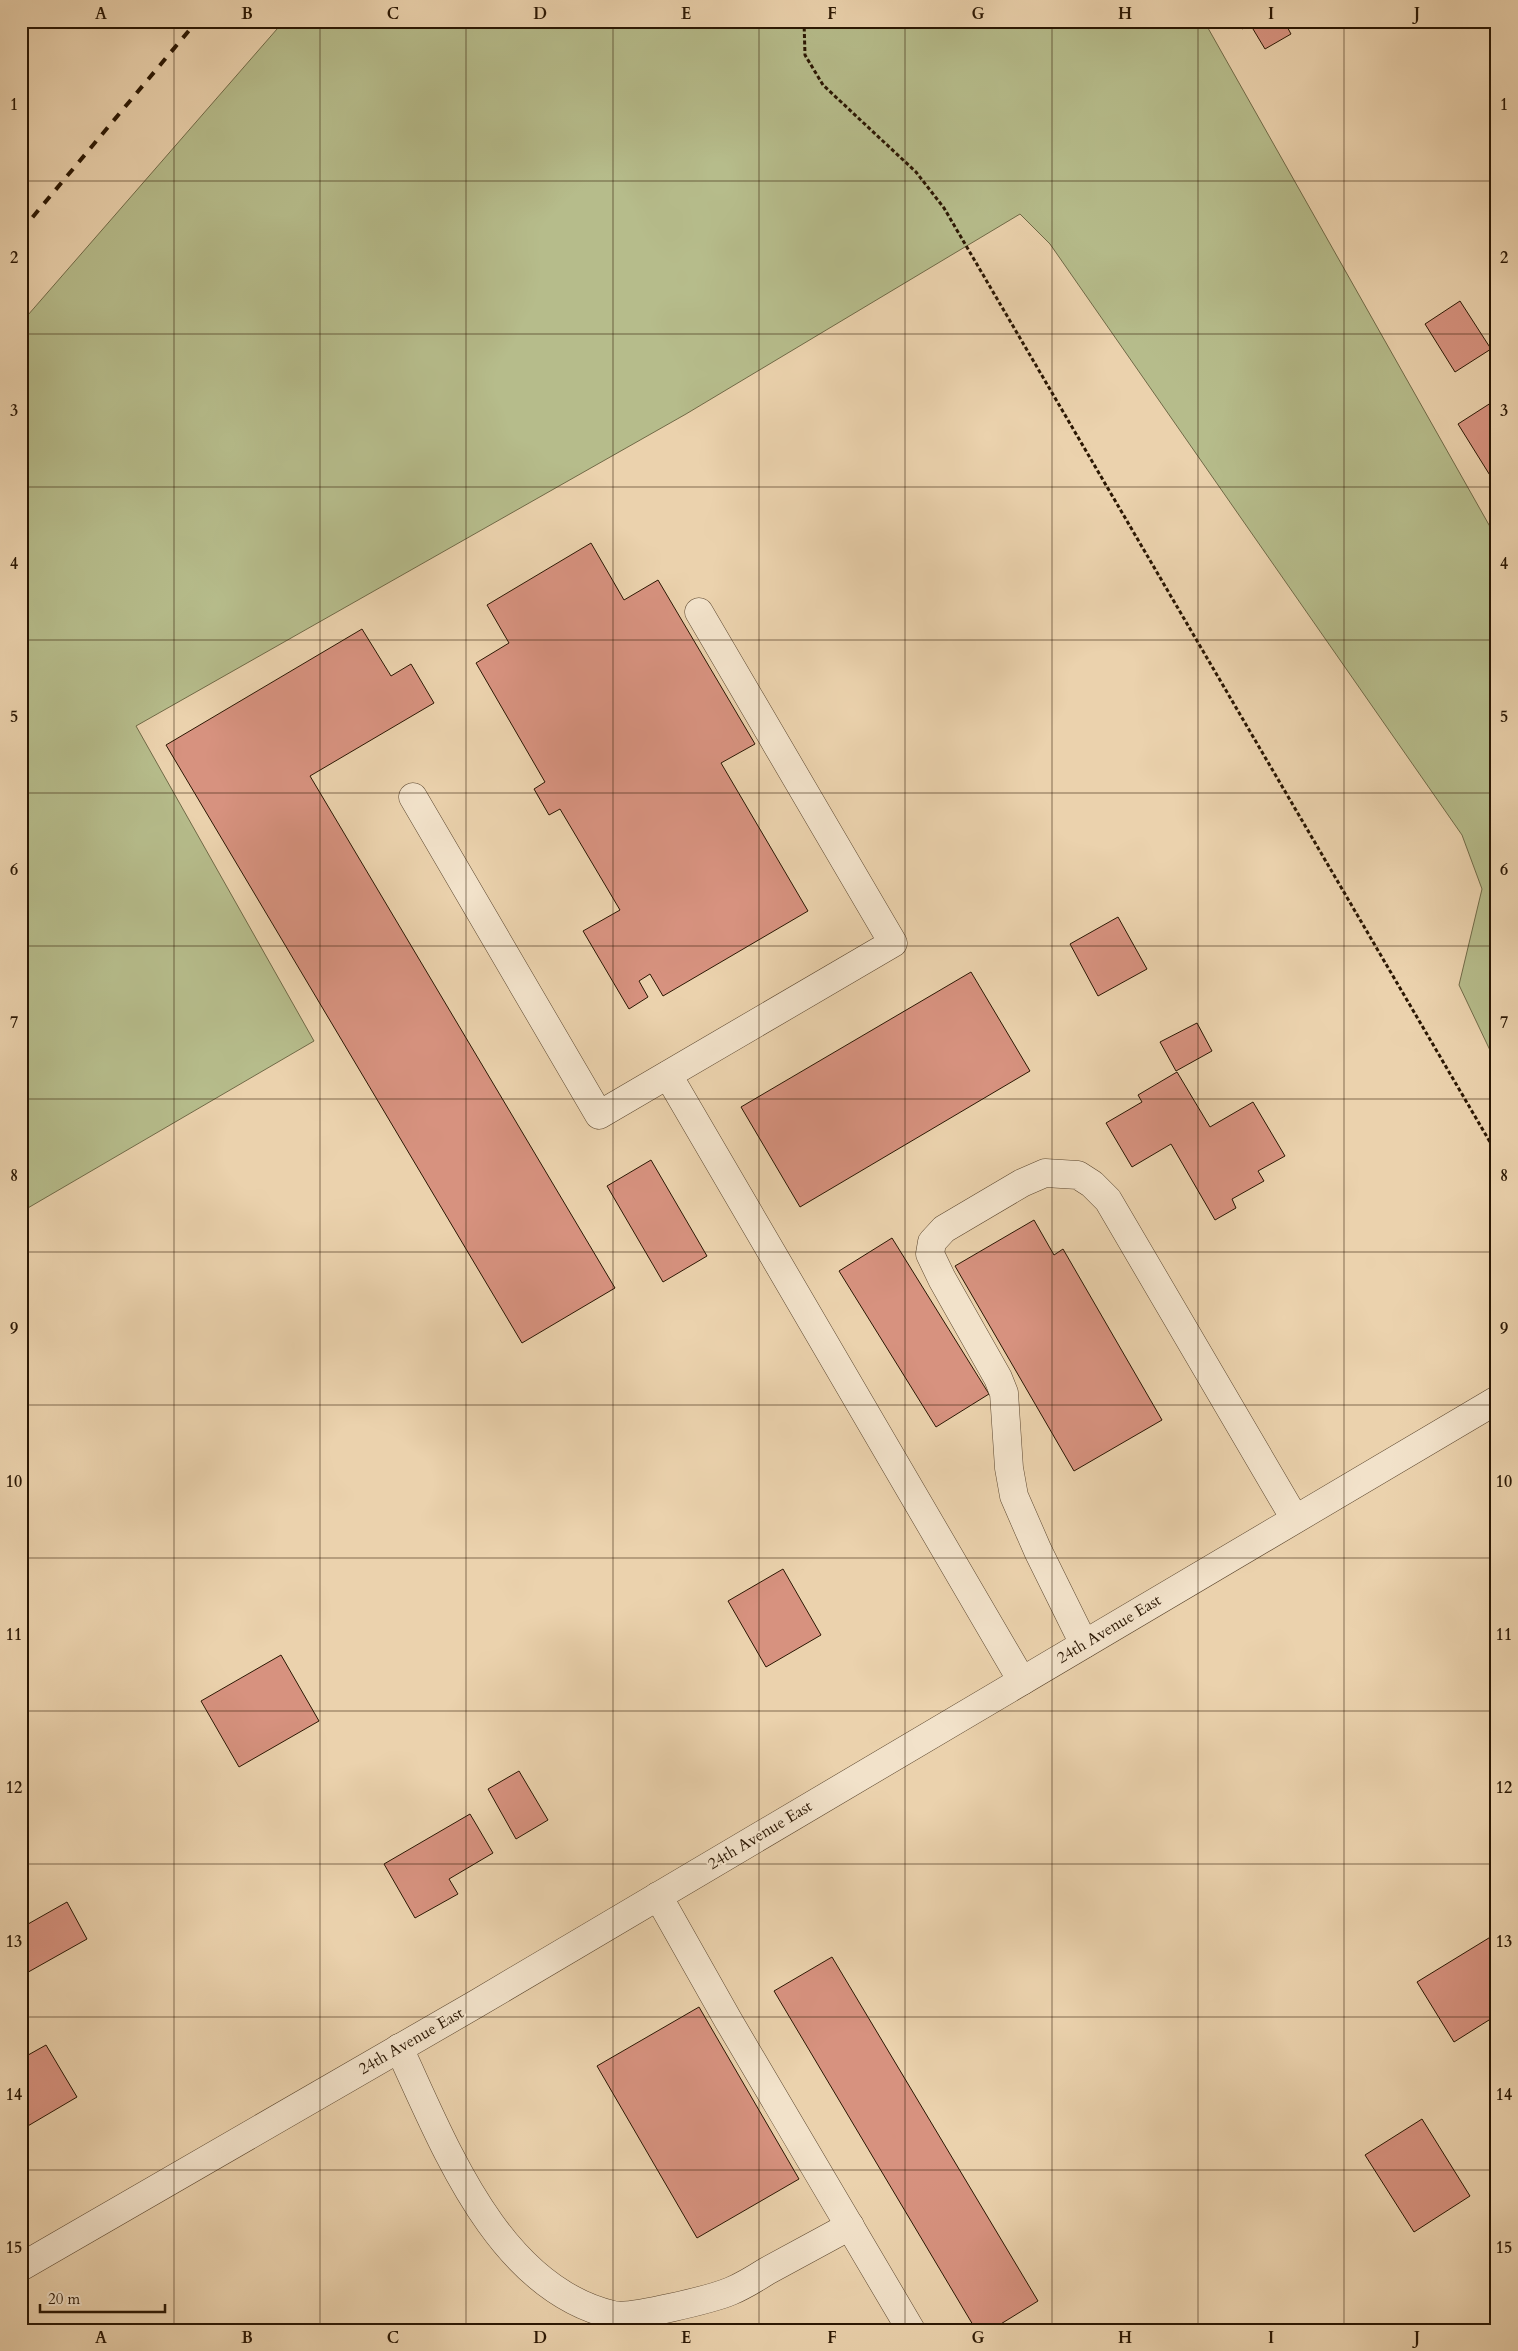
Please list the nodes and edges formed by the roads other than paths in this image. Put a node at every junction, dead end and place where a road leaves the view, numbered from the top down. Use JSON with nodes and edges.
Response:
{"nodes":[{"id":1,"x":699,"y":612,"type":"dead end"},
{"id":2,"x":413,"y":797,"type":"dead end"},
{"id":3,"x":668,"y":1075,"type":"junction"},
{"id":4,"x":1497,"y":1400,"type":"edge"},
{"id":5,"x":1295,"y":1519,"type":"junction"},
{"id":6,"x":1084,"y":1644,"type":"junction"},
{"id":7,"x":1022,"y":1681,"type":"junction"},
{"id":8,"x":658,"y":1896,"type":"junction"},
{"id":9,"x":399,"y":2048,"type":"junction"},
{"id":10,"x":850,"y":2226,"type":"junction"},
{"id":11,"x":21,"y":2267,"type":"edge"},
{"id":12,"x":912,"y":2330,"type":"edge"}],
"edges":[{"from":1,"to":3,"type":"street"},
{"from":2,"to":3,"type":"street"},
{"from":3,"to":7,"type":"street"},
{"from":4,"to":5,"type":"street","name":"24th Avenue East"},
{"from":5,"to":6,"type":"street","name":"24th Avenue East"},
{"from":5,"to":6,"type":"street"},
{"from":6,"to":7,"type":"street","name":"24th Avenue East"},
{"from":7,"to":8,"type":"street","name":"24th Avenue East"},
{"from":8,"to":9,"type":"street","name":"24th Avenue East"},
{"from":8,"to":10,"type":"street"},
{"from":9,"to":10,"type":"street"},
{"from":9,"to":11,"type":"street","name":"24th Avenue East"},
{"from":10,"to":12,"type":"street"}]}
